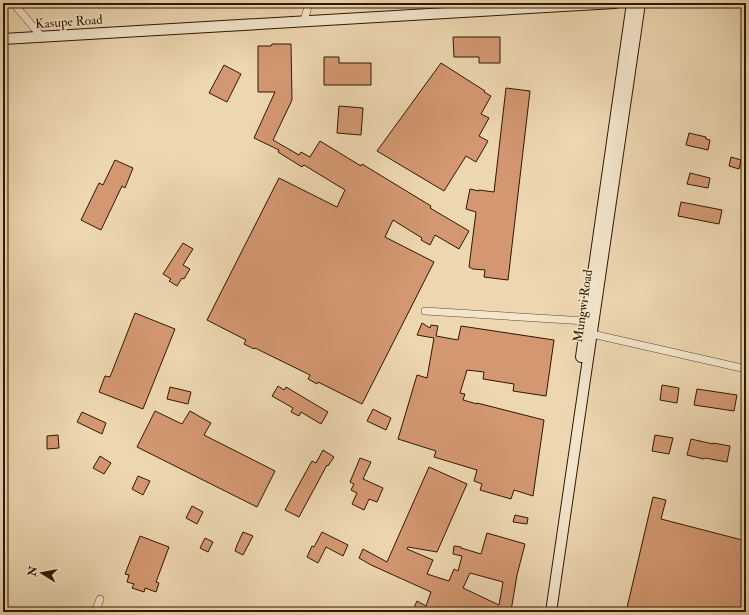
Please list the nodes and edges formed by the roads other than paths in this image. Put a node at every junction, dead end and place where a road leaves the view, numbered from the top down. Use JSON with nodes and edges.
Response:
{"nodes":[{"id":1,"x":13,"y":3,"type":"edge"},
{"id":2,"x":309,"y":3,"type":"edge"},
{"id":3,"x":615,"y":3,"type":"edge"},
{"id":4,"x":632,"y":3,"type":"edge"},
{"id":5,"x":640,"y":3,"type":"edge"},
{"id":6,"x":304,"y":21,"type":"junction"},
{"id":7,"x":42,"y":37,"type":"junction"},
{"id":8,"x":3,"y":39,"type":"edge"},
{"id":9,"x":426,"y":311,"type":"dead end"},
{"id":10,"x":586,"y":321,"type":"junction"},
{"id":11,"x":592,"y":334,"type":"junction"},
{"id":12,"x":746,"y":369,"type":"edge"},
{"id":13,"x":100,"y":599,"type":"dead end"},
{"id":14,"x":95,"y":612,"type":"edge"},
{"id":15,"x":544,"y":612,"type":"edge"},
{"id":16,"x":551,"y":612,"type":"edge"}],
"edges":[{"from":1,"to":7,"type":"street"},
{"from":2,"to":6,"type":"street"},
{"from":3,"to":6,"type":"main road","name":"Kasupe Road"},
{"from":4,"to":10,"type":"main road","name":"Mungwi Road"},
{"from":5,"to":11,"type":"main road","name":"Mungwi Road"},
{"from":6,"to":7,"type":"main road","name":"Kasupe Road"},
{"from":7,"to":8,"type":"main road","name":"Kasupe Road"},
{"from":9,"to":10,"type":"street"},
{"from":10,"to":15,"type":"main road","name":"Mungwi Road"},
{"from":11,"to":12,"type":"street"},
{"from":11,"to":16,"type":"main road","name":"Mungwi Road"},
{"from":13,"to":14,"type":"street"}]}
